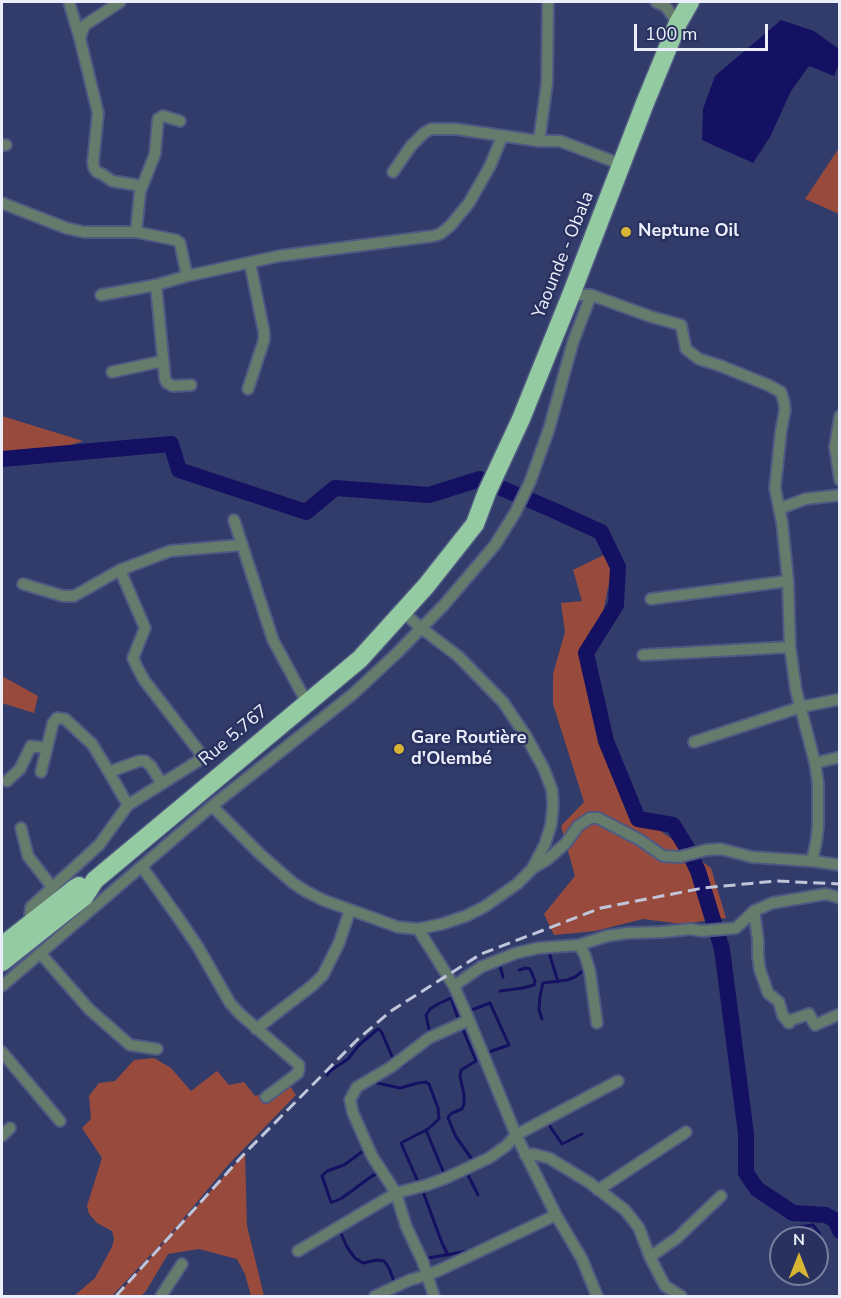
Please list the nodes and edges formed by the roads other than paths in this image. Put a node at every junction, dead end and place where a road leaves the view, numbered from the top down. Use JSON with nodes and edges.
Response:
{"nodes":[{"id":1,"x":69,"y":2,"type":"edge"},
{"id":2,"x":120,"y":2,"type":"edge"},
{"id":3,"x":548,"y":2,"type":"edge"},
{"id":4,"x":656,"y":2,"type":"edge"},
{"id":5,"x":690,"y":2,"type":"edge"},
{"id":6,"x":678,"y":23,"type":"junction"},
{"id":7,"x":80,"y":39,"type":"junction"},
{"id":8,"x":180,"y":121,"type":"dead end"},
{"id":9,"x":502,"y":137,"type":"junction"},
{"id":10,"x":539,"y":141,"type":"junction"},
{"id":11,"x":623,"y":165,"type":"junction"},
{"id":12,"x":393,"y":172,"type":"dead end"},
{"id":13,"x":142,"y":186,"type":"junction"},
{"id":14,"x":2,"y":203,"type":"edge"},
{"id":15,"x":136,"y":232,"type":"junction"},
{"id":16,"x":250,"y":263,"type":"junction"},
{"id":17,"x":187,"y":276,"type":"junction"},
{"id":18,"x":156,"y":285,"type":"junction"},
{"id":19,"x":101,"y":295,"type":"dead end"},
{"id":20,"x":572,"y":295,"type":"junction"},
{"id":21,"x":591,"y":295,"type":"junction"},
{"id":22,"x":162,"y":361,"type":"junction"},
{"id":23,"x":112,"y":372,"type":"dead end"},
{"id":24,"x":191,"y":385,"type":"dead end"},
{"id":25,"x":248,"y":389,"type":"dead end"},
{"id":26,"x":840,"y":416,"type":"edge"},
{"id":27,"x":840,"y":480,"type":"edge"},
{"id":28,"x":840,"y":495,"type":"edge"},
{"id":29,"x":779,"y":509,"type":"junction"},
{"id":30,"x":234,"y":520,"type":"dead end"},
{"id":31,"x":474,"y":524,"type":"joint"},
{"id":32,"x":241,"y":544,"type":"junction"},
{"id":33,"x":120,"y":570,"type":"junction"},
{"id":34,"x":788,"y":581,"type":"junction"},
{"id":35,"x":23,"y":584,"type":"dead end"},
{"id":36,"x":651,"y":599,"type":"dead end"},
{"id":37,"x":403,"y":612,"type":"junction"},
{"id":38,"x":421,"y":628,"type":"junction"},
{"id":39,"x":790,"y":647,"type":"junction"},
{"id":40,"x":644,"y":655,"type":"dead end"},
{"id":41,"x":840,"y":699,"type":"edge"},
{"id":42,"x":307,"y":703,"type":"junction"},
{"id":43,"x":801,"y":707,"type":"junction"},
{"id":44,"x":694,"y":742,"type":"dead end"},
{"id":45,"x":47,"y":748,"type":"junction"},
{"id":46,"x":840,"y":757,"type":"edge"},
{"id":47,"x":815,"y":763,"type":"junction"},
{"id":48,"x":41,"y":772,"type":"dead end"},
{"id":49,"x":109,"y":772,"type":"junction"},
{"id":50,"x":7,"y":781,"type":"dead end"},
{"id":51,"x":162,"y":784,"type":"junction"},
{"id":52,"x":128,"y":805,"type":"junction"},
{"id":53,"x":212,"y":806,"type":"junction"},
{"id":54,"x":21,"y":828,"type":"dead end"},
{"id":55,"x":812,"y":861,"type":"junction"},
{"id":56,"x":840,"y":865,"type":"edge"},
{"id":57,"x":142,"y":867,"type":"junction"},
{"id":58,"x":532,"y":869,"type":"junction"},
{"id":59,"x":95,"y":880,"type":"junction"},
{"id":60,"x":52,"y":887,"type":"junction"},
{"id":61,"x":840,"y":898,"type":"edge"},
{"id":62,"x":350,"y":910,"type":"junction"},
{"id":63,"x":754,"y":911,"type":"junction"},
{"id":64,"x":29,"y":923,"type":"junction"},
{"id":65,"x":418,"y":929,"type":"junction"},
{"id":66,"x":579,"y":945,"type":"junction"},
{"id":67,"x":2,"y":946,"type":"edge"},
{"id":68,"x":40,"y":953,"type":"junction"},
{"id":69,"x":2,"y":962,"type":"edge"},
{"id":70,"x":2,"y":986,"type":"edge"},
{"id":71,"x":454,"y":986,"type":"junction"},
{"id":72,"x":840,"y":1014,"type":"edge"},
{"id":73,"x":469,"y":1020,"type":"junction"},
{"id":74,"x":597,"y":1023,"type":"dead end"},
{"id":75,"x":256,"y":1029,"type":"junction"},
{"id":76,"x":157,"y":1049,"type":"dead end"},
{"id":77,"x":2,"y":1052,"type":"edge"},
{"id":78,"x":618,"y":1082,"type":"dead end"},
{"id":79,"x":266,"y":1097,"type":"dead end"},
{"id":80,"x":60,"y":1121,"type":"dead end"},
{"id":81,"x":10,"y":1128,"type":"dead end"},
{"id":82,"x":686,"y":1132,"type":"dead end"},
{"id":83,"x":516,"y":1135,"type":"junction"},
{"id":84,"x":2,"y":1136,"type":"edge"},
{"id":85,"x":525,"y":1155,"type":"junction"},
{"id":86,"x":598,"y":1190,"type":"junction"},
{"id":87,"x":396,"y":1193,"type":"junction"},
{"id":88,"x":721,"y":1196,"type":"dead end"},
{"id":89,"x":556,"y":1215,"type":"junction"},
{"id":90,"x":298,"y":1251,"type":"dead end"},
{"id":91,"x":650,"y":1257,"type":"junction"},
{"id":92,"x":182,"y":1264,"type":"dead end"},
{"id":93,"x":427,"y":1275,"type":"junction"},
{"id":94,"x":665,"y":1286,"type":"junction"},
{"id":95,"x":161,"y":1296,"type":"edge"},
{"id":96,"x":375,"y":1296,"type":"edge"},
{"id":97,"x":434,"y":1296,"type":"edge"},
{"id":98,"x":597,"y":1296,"type":"edge"},
{"id":99,"x":670,"y":1296,"type":"edge"},
{"id":100,"x":681,"y":1296,"type":"edge"}],
"edges":[{"from":1,"to":7,"type":"street"},
{"from":2,"to":7,"type":"street"},
{"from":3,"to":10,"type":"street"},
{"from":4,"to":6,"type":"street"},
{"from":5,"to":6,"type":"highway","name":"Yaounde - Obala"},
{"from":6,"to":11,"type":"highway","name":"Yaounde - Obala"},
{"from":7,"to":13,"type":"street"},
{"from":8,"to":13,"type":"street"},
{"from":9,"to":10,"type":"street"},
{"from":9,"to":12,"type":"street"},
{"from":9,"to":16,"type":"street"},
{"from":10,"to":11,"type":"street"},
{"from":11,"to":20,"type":"highway","name":"Yaounde - Obala"},
{"from":13,"to":15,"type":"street"},
{"from":14,"to":15,"type":"street"},
{"from":15,"to":17,"type":"street"},
{"from":16,"to":17,"type":"street"},
{"from":16,"to":25,"type":"street"},
{"from":17,"to":18,"type":"street"},
{"from":18,"to":19,"type":"street"},
{"from":18,"to":22,"type":"street"},
{"from":20,"to":21,"type":"street"},
{"from":20,"to":31,"type":"highway","name":"Yaounde - Obala"},
{"from":21,"to":29,"type":"street"},
{"from":21,"to":38,"type":"street"},
{"from":22,"to":23,"type":"street"},
{"from":22,"to":24,"type":"street"},
{"from":26,"to":27,"type":"street"},
{"from":28,"to":29,"type":"street"},
{"from":29,"to":34,"type":"street"},
{"from":30,"to":32,"type":"street"},
{"from":31,"to":37,"type":"highway","name":"Rue 5.767"},
{"from":32,"to":33,"type":"street"},
{"from":32,"to":42,"type":"street"},
{"from":33,"to":35,"type":"street"},
{"from":33,"to":51,"type":"street"},
{"from":34,"to":36,"type":"street"},
{"from":34,"to":39,"type":"street"},
{"from":37,"to":38,"type":"street"},
{"from":37,"to":42,"type":"highway","name":"Rue 5.767"},
{"from":38,"to":53,"type":"street"},
{"from":38,"to":58,"type":"street"},
{"from":39,"to":40,"type":"street"},
{"from":39,"to":43,"type":"street"},
{"from":41,"to":43,"type":"street"},
{"from":42,"to":59,"type":"highway","name":"Rue 5.767"},
{"from":43,"to":44,"type":"street"},
{"from":43,"to":47,"type":"street"},
{"from":45,"to":48,"type":"street"},
{"from":45,"to":49,"type":"street"},
{"from":45,"to":50,"type":"street"},
{"from":46,"to":47,"type":"street"},
{"from":47,"to":55,"type":"street"},
{"from":49,"to":51,"type":"street"},
{"from":49,"to":52,"type":"street"},
{"from":51,"to":52,"type":"street"},
{"from":52,"to":60,"type":"street"},
{"from":53,"to":57,"type":"street"},
{"from":53,"to":62,"type":"street"},
{"from":54,"to":60,"type":"street"},
{"from":55,"to":56,"type":"street"},
{"from":55,"to":58,"type":"street"},
{"from":57,"to":68,"type":"street"},
{"from":57,"to":75,"type":"street"},
{"from":58,"to":65,"type":"street"},
{"from":59,"to":64,"type":"highway"},
{"from":59,"to":69,"type":"highway","name":"Rue 5.767"},
{"from":60,"to":64,"type":"street"},
{"from":61,"to":63,"type":"street"},
{"from":62,"to":65,"type":"street"},
{"from":62,"to":75,"type":"street"},
{"from":63,"to":66,"type":"street"},
{"from":63,"to":72,"type":"street"},
{"from":64,"to":67,"type":"highway"},
{"from":65,"to":71,"type":"street"},
{"from":66,"to":71,"type":"street"},
{"from":66,"to":74,"type":"street"},
{"from":68,"to":70,"type":"street"},
{"from":68,"to":76,"type":"street"},
{"from":71,"to":73,"type":"street"},
{"from":73,"to":83,"type":"street"},
{"from":73,"to":87,"type":"street"},
{"from":75,"to":79,"type":"street"},
{"from":77,"to":80,"type":"street"},
{"from":78,"to":83,"type":"street"},
{"from":81,"to":84,"type":"street"},
{"from":82,"to":86,"type":"street"},
{"from":83,"to":85,"type":"street"},
{"from":83,"to":87,"type":"street"},
{"from":85,"to":86,"type":"street"},
{"from":85,"to":89,"type":"street"},
{"from":86,"to":91,"type":"street"},
{"from":87,"to":90,"type":"street"},
{"from":87,"to":93,"type":"street"},
{"from":88,"to":91,"type":"street"},
{"from":89,"to":93,"type":"street"},
{"from":89,"to":98,"type":"street"},
{"from":91,"to":94,"type":"street"},
{"from":92,"to":95,"type":"street"},
{"from":93,"to":96,"type":"street"},
{"from":93,"to":97,"type":"street"},
{"from":94,"to":99,"type":"street"},
{"from":94,"to":100,"type":"street"}]}
